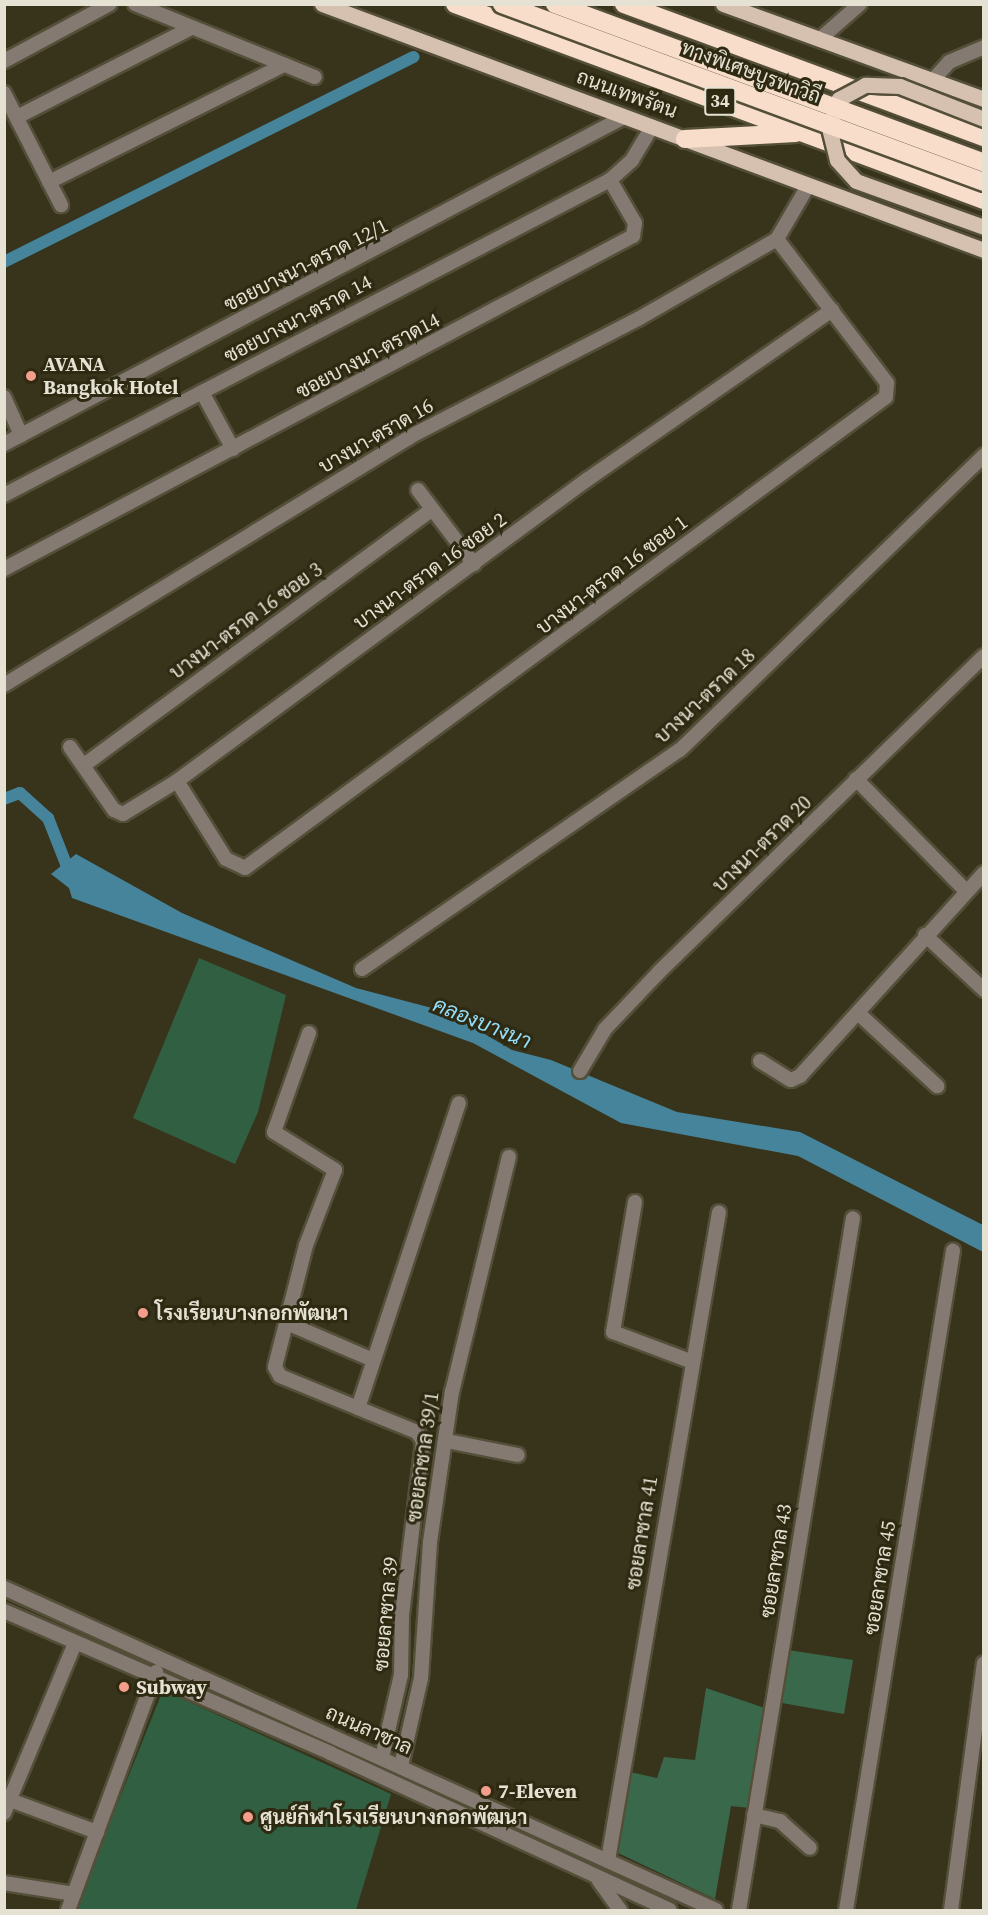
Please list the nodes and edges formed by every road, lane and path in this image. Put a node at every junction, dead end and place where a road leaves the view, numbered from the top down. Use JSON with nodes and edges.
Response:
{"nodes":[{"id":1,"x":110,"y":4,"type":"edge"},
{"id":2,"x":135,"y":4,"type":"edge"},
{"id":3,"x":322,"y":4,"type":"edge"},
{"id":4,"x":455,"y":4,"type":"edge"},
{"id":5,"x":502,"y":4,"type":"edge"},
{"id":6,"x":555,"y":4,"type":"edge"},
{"id":7,"x":723,"y":4,"type":"edge"},
{"id":8,"x":860,"y":4,"type":"edge"},
{"id":9,"x":629,"y":6,"type":"edge"},
{"id":10,"x":191,"y":28,"type":"junction"},
{"id":11,"x":820,"y":39,"type":"junction"},
{"id":12,"x":984,"y":47,"type":"edge"},
{"id":13,"x":4,"y":61,"type":"edge"},
{"id":14,"x":284,"y":65,"type":"junction"},
{"id":15,"x":315,"y":77,"type":"dead end"},
{"id":16,"x":933,"y":80,"type":"junction"},
{"id":17,"x":4,"y":93,"type":"edge"},
{"id":18,"x":984,"y":99,"type":"edge"},
{"id":19,"x":16,"y":117,"type":"junction"},
{"id":20,"x":624,"y":117,"type":"junction"},
{"id":21,"x":984,"y":119,"type":"edge"},
{"id":22,"x":652,"y":127,"type":"junction"},
{"id":23,"x":804,"y":132,"type":"junction"},
{"id":24,"x":984,"y":137,"type":"edge"},
{"id":25,"x":685,"y":140,"type":"junction"},
{"id":26,"x":984,"y":163,"type":"edge"},
{"id":27,"x":610,"y":180,"type":"junction"},
{"id":28,"x":49,"y":182,"type":"junction"},
{"id":29,"x":984,"y":182,"type":"edge"},
{"id":30,"x":808,"y":186,"type":"junction"},
{"id":31,"x":984,"y":200,"type":"edge"},
{"id":32,"x":61,"y":206,"type":"dead end"},
{"id":33,"x":984,"y":227,"type":"edge"},
{"id":34,"x":777,"y":239,"type":"junction"},
{"id":35,"x":984,"y":250,"type":"edge"},
{"id":36,"x":832,"y":309,"type":"junction"},
{"id":37,"x":202,"y":392,"type":"junction"},
{"id":38,"x":4,"y":397,"type":"edge"},
{"id":39,"x":21,"y":435,"type":"junction"},
{"id":40,"x":4,"y":444,"type":"edge"},
{"id":41,"x":233,"y":449,"type":"junction"},
{"id":42,"x":984,"y":455,"type":"edge"},
{"id":43,"x":417,"y":490,"type":"dead end"},
{"id":44,"x":4,"y":495,"type":"edge"},
{"id":45,"x":432,"y":509,"type":"junction"},
{"id":46,"x":474,"y":564,"type":"junction"},
{"id":47,"x":4,"y":570,"type":"edge"},
{"id":48,"x":984,"y":656,"type":"edge"},
{"id":49,"x":4,"y":685,"type":"edge"},
{"id":50,"x":70,"y":747,"type":"dead end"},
{"id":51,"x":84,"y":765,"type":"junction"},
{"id":52,"x":856,"y":779,"type":"junction"},
{"id":53,"x":177,"y":781,"type":"junction"},
{"id":54,"x":984,"y":873,"type":"edge"},
{"id":55,"x":966,"y":891,"type":"junction"},
{"id":56,"x":925,"y":935,"type":"junction"},
{"id":57,"x":362,"y":969,"type":"dead end"},
{"id":58,"x":984,"y":990,"type":"edge"},
{"id":59,"x":858,"y":1013,"type":"junction"},
{"id":60,"x":309,"y":1033,"type":"dead end"},
{"id":61,"x":760,"y":1061,"type":"dead end"},
{"id":62,"x":580,"y":1071,"type":"dead end"},
{"id":63,"x":937,"y":1086,"type":"dead end"},
{"id":64,"x":459,"y":1103,"type":"dead end"},
{"id":65,"x":509,"y":1157,"type":"dead end"},
{"id":66,"x":635,"y":1202,"type":"dead end"},
{"id":67,"x":718,"y":1212,"type":"dead end"},
{"id":68,"x":853,"y":1218,"type":"dead end"},
{"id":69,"x":953,"y":1251,"type":"dead end"},
{"id":70,"x":287,"y":1323,"type":"junction"},
{"id":71,"x":373,"y":1360,"type":"junction"},
{"id":72,"x":690,"y":1361,"type":"junction"},
{"id":73,"x":358,"y":1408,"type":"junction"},
{"id":74,"x":447,"y":1441,"type":"junction"},
{"id":75,"x":518,"y":1455,"type":"dead end"},
{"id":76,"x":4,"y":1588,"type":"edge"},
{"id":77,"x":4,"y":1611,"type":"edge"},
{"id":78,"x":75,"y":1643,"type":"junction"},
{"id":79,"x":161,"y":1659,"type":"junction"},
{"id":80,"x":984,"y":1663,"type":"edge"},
{"id":81,"x":154,"y":1678,"type":"junction"},
{"id":82,"x":338,"y":1737,"type":"junction"},
{"id":83,"x":330,"y":1753,"type":"junction"},
{"id":84,"x":382,"y":1757,"type":"junction"},
{"id":85,"x":401,"y":1766,"type":"junction"},
{"id":86,"x":10,"y":1800,"type":"junction"},
{"id":87,"x":4,"y":1813,"type":"edge"},
{"id":88,"x":754,"y":1815,"type":"junction"},
{"id":89,"x":97,"y":1832,"type":"junction"},
{"id":90,"x":810,"y":1848,"type":"dead end"},
{"id":91,"x":608,"y":1860,"type":"junction"},
{"id":92,"x":578,"y":1868,"type":"junction"},
{"id":93,"x":4,"y":1884,"type":"edge"},
{"id":94,"x":662,"y":1886,"type":"junction"},
{"id":95,"x":74,"y":1894,"type":"junction"},
{"id":96,"x":681,"y":1894,"type":"junction"},
{"id":97,"x":647,"y":1906,"type":"edge"},
{"id":98,"x":670,"y":1910,"type":"edge"},
{"id":99,"x":68,"y":1911,"type":"edge"},
{"id":100,"x":620,"y":1911,"type":"edge"},
{"id":101,"x":716,"y":1911,"type":"edge"},
{"id":102,"x":739,"y":1911,"type":"edge"},
{"id":103,"x":846,"y":1911,"type":"edge"},
{"id":104,"x":951,"y":1911,"type":"edge"}],
"edges":[{"from":1,"to":13,"type":"street"},
{"from":2,"to":10,"type":"street"},
{"from":3,"to":20,"type":"main road","name":"ถนนเทพรัตน","number":"34"},
{"from":4,"to":23,"type":"highway","name":"ถนนเทพรัตน","number":"34"},
{"from":5,"to":29,"type":"highway","name":"ทางพิเศษบูรพาวิถี","bridge":true},
{"from":6,"to":26,"type":"highway","name":"ทางพิเศษบูรพาวิถี","bridge":true},
{"from":7,"to":11,"type":"main road"},
{"from":8,"to":11,"type":"street"},
{"from":9,"to":24,"type":"highway"},
{"from":10,"to":14,"type":"street"},
{"from":10,"to":19,"type":"street"},
{"from":11,"to":16,"type":"main road"},
{"from":12,"to":16,"type":"street"},
{"from":14,"to":15,"type":"street"},
{"from":14,"to":28,"type":"street"},
{"from":16,"to":18,"type":"main road"},
{"from":17,"to":19,"type":"street"},
{"from":19,"to":28,"type":"street"},
{"from":20,"to":22,"type":"main road","name":"ถนนเทพรัตน","number":"34"},
{"from":20,"to":39,"type":"street","name":"ซอยบางนา-ตราด 12/1"},
{"from":21,"to":33,"type":"main road","bridge":true},
{"from":22,"to":25,"type":"main road","name":"ถนนเทพรัตน","number":"34"},
{"from":22,"to":27,"type":"street"},
{"from":23,"to":25,"type":"highway"},
{"from":23,"to":31,"type":"highway","name":"ถนนเทพรัตน","number":"34"},
{"from":25,"to":30,"type":"main road","name":"ถนนเทพรัตน","number":"34"},
{"from":27,"to":37,"type":"street","name":"ซอยบางนา-ตราด 14"},
{"from":27,"to":41,"type":"street","name":"ซอยบางนา-ตราด14"},
{"from":28,"to":32,"type":"street"},
{"from":30,"to":34,"type":"street"},
{"from":30,"to":35,"type":"main road","name":"ถนนเทพรัตน","number":"34"},
{"from":34,"to":36,"type":"street","name":"บางนา-ตราด 16 ซอย 1"},
{"from":34,"to":49,"type":"street","name":"บางนา-ตราด 16"},
{"from":36,"to":46,"type":"street","name":"บางนา-ตราด 16 ซอย 2"},
{"from":36,"to":53,"type":"street","name":"บางนา-ตราด 16 ซอย 1"},
{"from":37,"to":41,"type":"street"},
{"from":37,"to":44,"type":"street","name":"ซอยบางนา-ตราด 14"},
{"from":38,"to":39,"type":"street"},
{"from":39,"to":40,"type":"street","name":"ซอยบางนา-ตราด 12/1"},
{"from":41,"to":47,"type":"street","name":"ซอยบางนา-ตราด14"},
{"from":42,"to":57,"type":"street","name":"บางนา-ตราด 18"},
{"from":43,"to":45,"type":"street"},
{"from":45,"to":46,"type":"street"},
{"from":45,"to":51,"type":"street","name":"บางนา-ตราด 16 ซอย 3"},
{"from":46,"to":53,"type":"street","name":"บางนา-ตราด 16 ซอย 2"},
{"from":48,"to":52,"type":"street","name":"บางนา-ตราด 20"},
{"from":50,"to":51,"type":"street","name":"บางนา-ตราด 16 ซอย 2"},
{"from":51,"to":53,"type":"street","name":"บางนา-ตราด 16 ซอย 2"},
{"from":52,"to":55,"type":"street"},
{"from":52,"to":62,"type":"street","name":"บางนา-ตราด 20"},
{"from":54,"to":55,"type":"street"},
{"from":55,"to":56,"type":"street"},
{"from":56,"to":58,"type":"street"},
{"from":56,"to":59,"type":"street"},
{"from":59,"to":61,"type":"street"},
{"from":59,"to":63,"type":"street"},
{"from":60,"to":70,"type":"street","name":"ซอยลาซาล 39"},
{"from":64,"to":71,"type":"street"},
{"from":65,"to":74,"type":"street","name":"ซอยลาซาล 39/1"},
{"from":66,"to":72,"type":"street"},
{"from":67,"to":72,"type":"street","name":"ซอยลาซาล 41"},
{"from":68,"to":88,"type":"street","name":"ซอยลาซาล 43"},
{"from":69,"to":103,"type":"street","name":"ซอยลาซาล 45"},
{"from":70,"to":71,"type":"street"},
{"from":70,"to":73,"type":"street","name":"ซอยลาซาล 39"},
{"from":71,"to":73,"type":"street"},
{"from":72,"to":91,"type":"street","name":"ซอยลาซาล 41"},
{"from":73,"to":84,"type":"street","name":"ซอยลาซาล 39"},
{"from":74,"to":75,"type":"street"},
{"from":74,"to":85,"type":"street","name":"ซอยลาซาล 39/1"},
{"from":76,"to":79,"type":"street","name":"ถนนลาซาล"},
{"from":77,"to":78,"type":"street","name":"ถนนลาซาล"},
{"from":78,"to":81,"type":"street","name":"ถนนลาซาล"},
{"from":78,"to":86,"type":"street"},
{"from":79,"to":81,"type":"street"},
{"from":79,"to":82,"type":"street","name":"ถนนลาซาล"},
{"from":80,"to":104,"type":"street"},
{"from":81,"to":83,"type":"street","name":"ถนนลาซาล"},
{"from":81,"to":89,"type":"street"},
{"from":82,"to":83,"type":"street"},
{"from":82,"to":84,"type":"street","name":"ถนนลาซาล"},
{"from":83,"to":92,"type":"street","name":"ถนนลาซาล"},
{"from":84,"to":85,"type":"street","name":"ถนนลาซาล"},
{"from":85,"to":91,"type":"street","name":"ถนนลาซาล"},
{"from":86,"to":87,"type":"street"},
{"from":86,"to":89,"type":"street"},
{"from":88,"to":90,"type":"street"},
{"from":88,"to":102,"type":"street","name":"ซอยลาซาล 43"},
{"from":89,"to":95,"type":"street"},
{"from":91,"to":94,"type":"street","name":"ถนนลาซาล"},
{"from":92,"to":97,"type":"street","name":"ถนนลาซาล"},
{"from":92,"to":100,"type":"street"},
{"from":93,"to":95,"type":"street"},
{"from":94,"to":96,"type":"street","name":"ถนนลาซาล"},
{"from":94,"to":97,"type":"street"},
{"from":95,"to":99,"type":"street"},
{"from":96,"to":98,"type":"street"},
{"from":96,"to":101,"type":"street","name":"ถนนลาซาล"},
{"from":97,"to":98,"type":"street","name":"ถนนลาซาล"}]}
